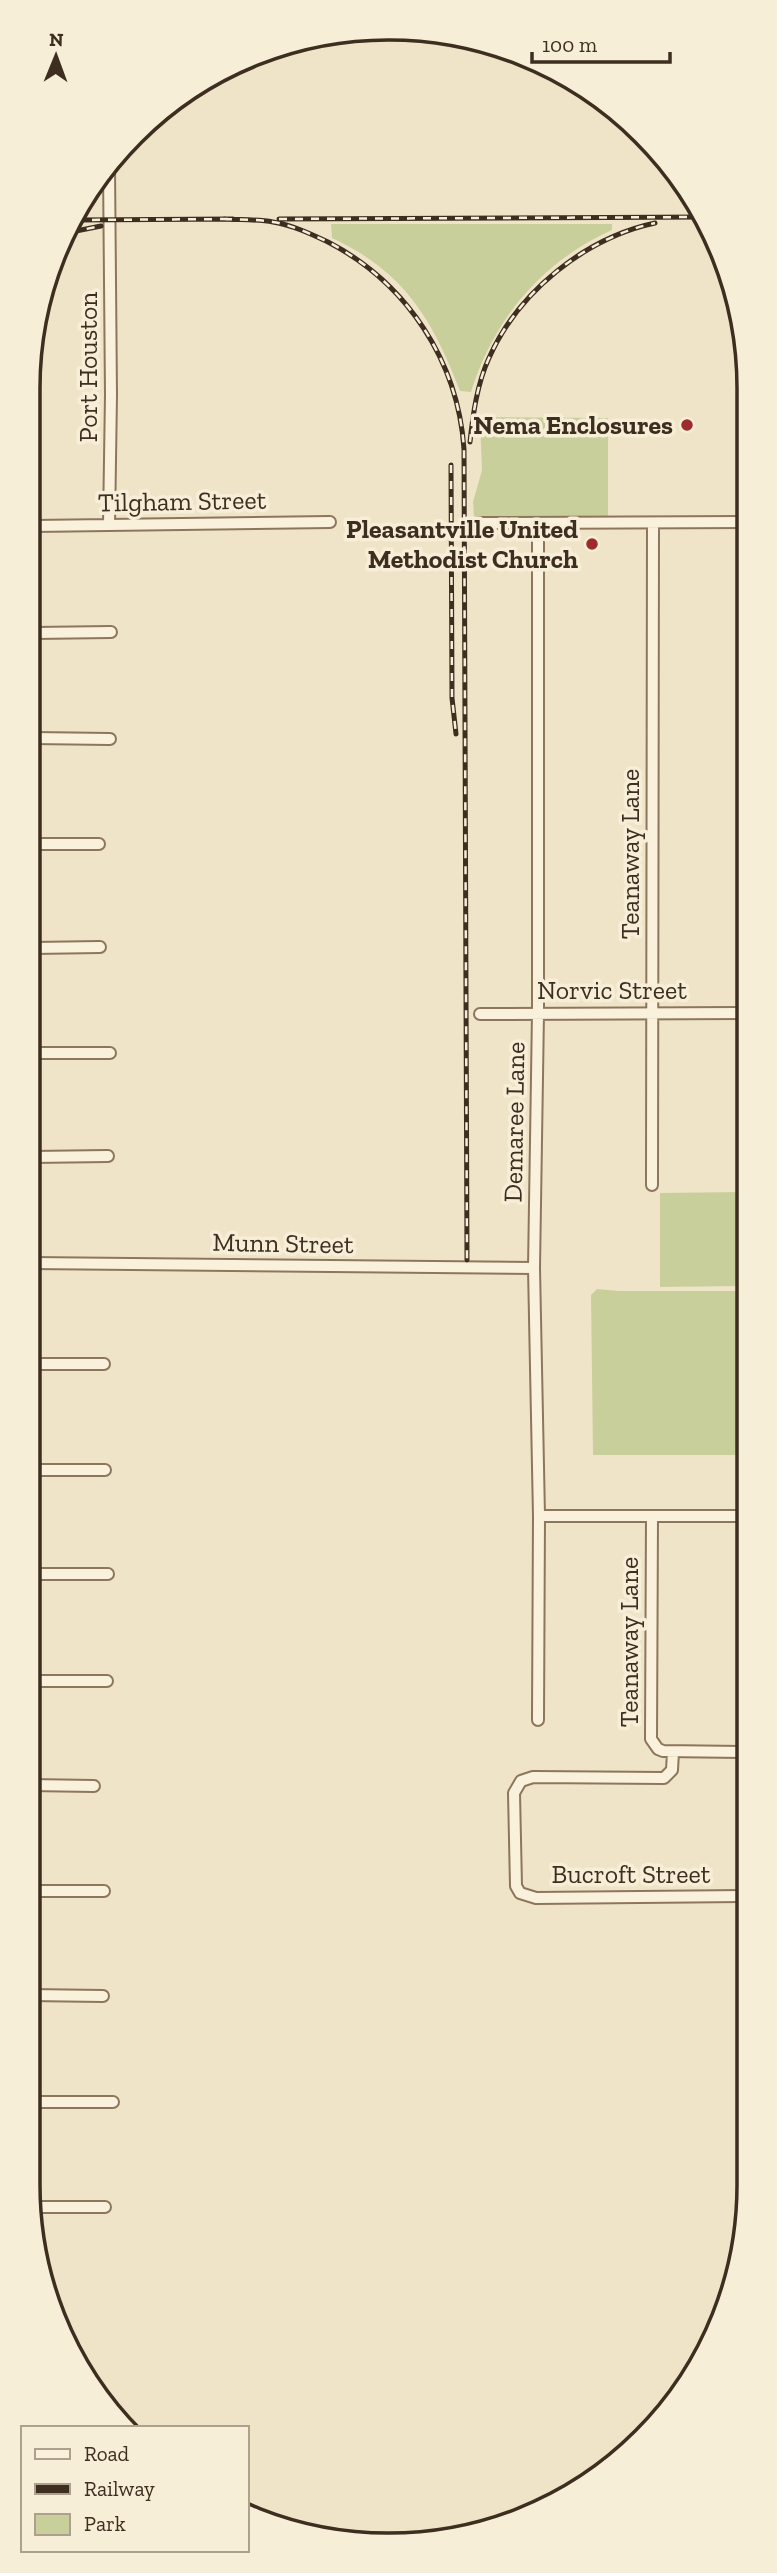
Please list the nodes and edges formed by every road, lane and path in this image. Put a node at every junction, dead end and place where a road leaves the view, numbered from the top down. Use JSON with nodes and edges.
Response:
{"nodes":[{"id":1,"x":109,"y":180,"type":"edge"},
{"id":2,"x":330,"y":522,"type":"dead end"},
{"id":3,"x":737,"y":522,"type":"edge"},
{"id":4,"x":479,"y":523,"type":"dead end"},
{"id":5,"x":653,"y":523,"type":"junction"},
{"id":6,"x":538,"y":524,"type":"junction"},
{"id":7,"x":109,"y":525,"type":"junction"},
{"id":8,"x":40,"y":526,"type":"edge"},
{"id":9,"x":111,"y":632,"type":"dead end"},
{"id":10,"x":40,"y":633,"type":"edge"},
{"id":11,"x":40,"y":738,"type":"edge"},
{"id":12,"x":110,"y":739,"type":"dead end"},
{"id":13,"x":40,"y":844,"type":"edge"},
{"id":14,"x":99,"y":844,"type":"dead end"},
{"id":15,"x":100,"y":947,"type":"dead end"},
{"id":16,"x":40,"y":948,"type":"edge"},
{"id":17,"x":538,"y":1013,"type":"junction"},
{"id":18,"x":653,"y":1013,"type":"junction"},
{"id":19,"x":737,"y":1013,"type":"edge"},
{"id":20,"x":481,"y":1014,"type":"dead end"},
{"id":21,"x":40,"y":1053,"type":"edge"},
{"id":22,"x":110,"y":1053,"type":"dead end"},
{"id":23,"x":108,"y":1156,"type":"dead end"},
{"id":24,"x":40,"y":1157,"type":"edge"},
{"id":25,"x":652,"y":1185,"type":"dead end"},
{"id":26,"x":40,"y":1264,"type":"edge"},
{"id":27,"x":534,"y":1268,"type":"junction"},
{"id":28,"x":40,"y":1364,"type":"edge"},
{"id":29,"x":104,"y":1364,"type":"dead end"},
{"id":30,"x":40,"y":1470,"type":"edge"},
{"id":31,"x":105,"y":1470,"type":"dead end"},
{"id":32,"x":538,"y":1516,"type":"junction"},
{"id":33,"x":652,"y":1517,"type":"junction"},
{"id":34,"x":737,"y":1517,"type":"edge"},
{"id":35,"x":40,"y":1574,"type":"edge"},
{"id":36,"x":108,"y":1574,"type":"dead end"},
{"id":37,"x":40,"y":1681,"type":"edge"},
{"id":38,"x":107,"y":1681,"type":"dead end"},
{"id":39,"x":538,"y":1720,"type":"dead end"},
{"id":40,"x":673,"y":1752,"type":"junction"},
{"id":41,"x":737,"y":1752,"type":"edge"},
{"id":42,"x":40,"y":1786,"type":"edge"},
{"id":43,"x":94,"y":1786,"type":"dead end"},
{"id":44,"x":40,"y":1891,"type":"edge"},
{"id":45,"x":104,"y":1891,"type":"dead end"},
{"id":46,"x":737,"y":1896,"type":"edge"},
{"id":47,"x":40,"y":1995,"type":"edge"},
{"id":48,"x":103,"y":1996,"type":"dead end"},
{"id":49,"x":40,"y":2102,"type":"edge"},
{"id":50,"x":113,"y":2102,"type":"dead end"},
{"id":51,"x":41,"y":2207,"type":"edge"},
{"id":52,"x":105,"y":2207,"type":"dead end"}],
"edges":[{"from":1,"to":7,"type":"street","name":"Port Houston"},
{"from":2,"to":7,"type":"street","name":"Tilgham Street"},
{"from":3,"to":5,"type":"street"},
{"from":4,"to":6,"type":"street"},
{"from":5,"to":6,"type":"street"},
{"from":5,"to":18,"type":"street","name":"Teanaway Lane"},
{"from":6,"to":17,"type":"street","name":"Demaree Lane"},
{"from":7,"to":8,"type":"street","name":"Tilgham Street"},
{"from":9,"to":10,"type":"street"},
{"from":11,"to":12,"type":"street"},
{"from":13,"to":14,"type":"street"},
{"from":15,"to":16,"type":"street"},
{"from":17,"to":18,"type":"street","name":"Norvic Street"},
{"from":17,"to":20,"type":"street","name":"Norvic Street"},
{"from":17,"to":27,"type":"street","name":"Demaree Lane"},
{"from":18,"to":19,"type":"street","name":"Norvic Street"},
{"from":18,"to":25,"type":"street","name":"Teanaway Lane"},
{"from":21,"to":22,"type":"street"},
{"from":23,"to":24,"type":"street"},
{"from":26,"to":27,"type":"street","name":"Munn Street"},
{"from":27,"to":32,"type":"street","name":"Demaree Lane"},
{"from":28,"to":29,"type":"street"},
{"from":30,"to":31,"type":"street"},
{"from":32,"to":33,"type":"street"},
{"from":32,"to":39,"type":"street","name":"Demaree Lane"},
{"from":33,"to":34,"type":"street"},
{"from":33,"to":40,"type":"street","name":"Teanaway Lane"},
{"from":35,"to":36,"type":"street"},
{"from":37,"to":38,"type":"street"},
{"from":40,"to":41,"type":"street"},
{"from":40,"to":46,"type":"street","name":"Bucroft Street"},
{"from":42,"to":43,"type":"street"},
{"from":44,"to":45,"type":"street"},
{"from":47,"to":48,"type":"street"},
{"from":49,"to":50,"type":"street"},
{"from":51,"to":52,"type":"street"}]}
